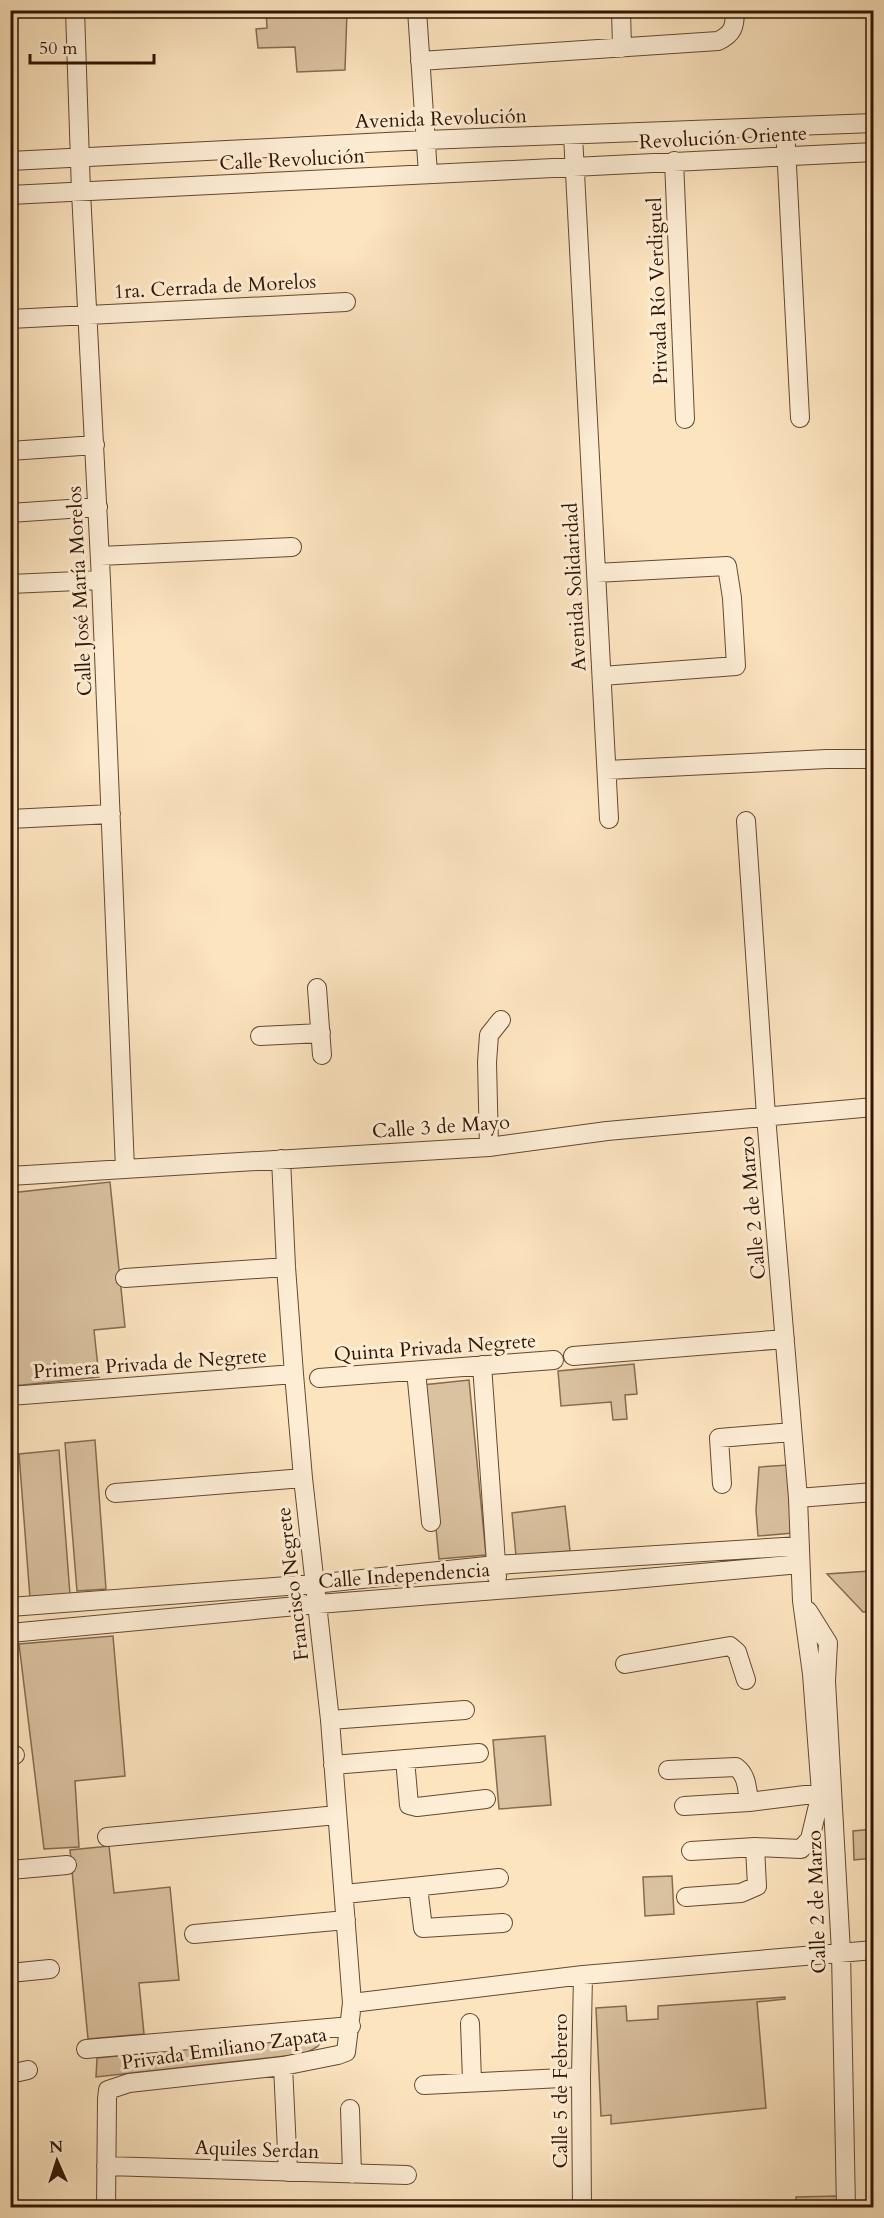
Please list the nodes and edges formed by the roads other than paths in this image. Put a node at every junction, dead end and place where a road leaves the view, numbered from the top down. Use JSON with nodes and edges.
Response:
{"nodes":[{"id":1,"x":75,"y":10,"type":"edge"},
{"id":2,"x":417,"y":10,"type":"edge"},
{"id":3,"x":621,"y":10,"type":"edge"},
{"id":4,"x":735,"y":10,"type":"edge"},
{"id":5,"x":622,"y":48,"type":"junction"},
{"id":6,"x":420,"y":61,"type":"junction"},
{"id":7,"x":873,"y":123,"type":"edge"},
{"id":8,"x":785,"y":127,"type":"junction"},
{"id":9,"x":573,"y":135,"type":"junction"},
{"id":10,"x":426,"y":140,"type":"junction"},
{"id":11,"x":873,"y":152,"type":"edge"},
{"id":12,"x":81,"y":157,"type":"junction"},
{"id":13,"x":787,"y":157,"type":"junction"},
{"id":14,"x":10,"y":161,"type":"edge"},
{"id":15,"x":674,"y":161,"type":"junction"},
{"id":16,"x":575,"y":168,"type":"junction"},
{"id":17,"x":428,"y":174,"type":"junction"},
{"id":18,"x":81,"y":192,"type":"junction"},
{"id":19,"x":10,"y":195,"type":"edge"},
{"id":20,"x":346,"y":302,"type":"dead end"},
{"id":21,"x":87,"y":315,"type":"junction"},
{"id":22,"x":10,"y":319,"type":"edge"},
{"id":23,"x":800,"y":418,"type":"dead end"},
{"id":24,"x":685,"y":419,"type":"dead end"},
{"id":25,"x":95,"y":445,"type":"junction"},
{"id":26,"x":10,"y":451,"type":"edge"},
{"id":27,"x":98,"y":507,"type":"junction"},
{"id":28,"x":10,"y":513,"type":"edge"},
{"id":29,"x":292,"y":547,"type":"dead end"},
{"id":30,"x":100,"y":556,"type":"junction"},
{"id":31,"x":596,"y":573,"type":"junction"},
{"id":32,"x":101,"y":580,"type":"junction"},
{"id":33,"x":10,"y":584,"type":"edge"},
{"id":34,"x":602,"y":676,"type":"junction"},
{"id":35,"x":873,"y":759,"type":"edge"},
{"id":36,"x":607,"y":770,"type":"junction"},
{"id":37,"x":111,"y":814,"type":"junction"},
{"id":38,"x":10,"y":819,"type":"edge"},
{"id":39,"x":609,"y":819,"type":"dead end"},
{"id":40,"x":746,"y":821,"type":"dead end"},
{"id":41,"x":317,"y":988,"type":"dead end"},
{"id":42,"x":501,"y":1020,"type":"dead end"},
{"id":43,"x":321,"y":1033,"type":"junction"},
{"id":44,"x":260,"y":1036,"type":"dead end"},
{"id":45,"x":322,"y":1055,"type":"dead end"},
{"id":46,"x":873,"y":1107,"type":"edge"},
{"id":47,"x":766,"y":1116,"type":"junction"},
{"id":48,"x":489,"y":1147,"type":"junction"},
{"id":49,"x":281,"y":1159,"type":"junction"},
{"id":50,"x":125,"y":1169,"type":"junction"},
{"id":51,"x":10,"y":1176,"type":"edge"},
{"id":52,"x":286,"y":1267,"type":"junction"},
{"id":53,"x":125,"y":1278,"type":"dead end"},
{"id":54,"x":785,"y":1339,"type":"junction"},
{"id":55,"x":573,"y":1356,"type":"dead end"},
{"id":56,"x":554,"y":1360,"type":"dead end"},
{"id":57,"x":482,"y":1365,"type":"junction"},
{"id":58,"x":416,"y":1371,"type":"junction"},
{"id":59,"x":294,"y":1374,"type":"junction"},
{"id":60,"x":319,"y":1378,"type":"dead end"},
{"id":61,"x":10,"y":1396,"type":"edge"},
{"id":62,"x":792,"y":1432,"type":"junction"},
{"id":63,"x":303,"y":1478,"type":"junction"},
{"id":64,"x":722,"y":1484,"type":"dead end"},
{"id":65,"x":873,"y":1492,"type":"edge"},
{"id":66,"x":115,"y":1493,"type":"dead end"},
{"id":67,"x":798,"y":1498,"type":"junction"},
{"id":68,"x":431,"y":1521,"type":"dead end"},
{"id":69,"x":800,"y":1555,"type":"junction"},
{"id":70,"x":610,"y":1558,"type":"junction"},
{"id":71,"x":496,"y":1565,"type":"junction"},
{"id":72,"x":612,"y":1581,"type":"junction"},
{"id":73,"x":315,"y":1584,"type":"junction"},
{"id":74,"x":498,"y":1590,"type":"junction"},
{"id":75,"x":802,"y":1596,"type":"junction"},
{"id":76,"x":57,"y":1603,"type":"junction"},
{"id":77,"x":318,"y":1604,"type":"junction"},
{"id":78,"x":10,"y":1606,"type":"edge"},
{"id":79,"x":58,"y":1630,"type":"junction"},
{"id":80,"x":10,"y":1633,"type":"edge"},
{"id":81,"x":625,"y":1664,"type":"dead end"},
{"id":82,"x":746,"y":1680,"type":"dead end"},
{"id":83,"x":465,"y":1710,"type":"dead end"},
{"id":84,"x":330,"y":1720,"type":"junction"},
{"id":85,"x":479,"y":1753,"type":"dead end"},
{"id":86,"x":405,"y":1759,"type":"junction"},
{"id":87,"x":333,"y":1765,"type":"junction"},
{"id":88,"x":668,"y":1770,"type":"dead end"},
{"id":89,"x":821,"y":1793,"type":"junction"},
{"id":90,"x":486,"y":1799,"type":"dead end"},
{"id":91,"x":749,"y":1802,"type":"junction"},
{"id":92,"x":684,"y":1806,"type":"dead end"},
{"id":93,"x":337,"y":1815,"type":"junction"},
{"id":94,"x":107,"y":1837,"type":"dead end"},
{"id":95,"x":755,"y":1847,"type":"junction"},
{"id":96,"x":691,"y":1851,"type":"dead end"},
{"id":97,"x":67,"y":1865,"type":"dead end"},
{"id":98,"x":10,"y":1870,"type":"edge"},
{"id":99,"x":499,"y":1878,"type":"dead end"},
{"id":100,"x":418,"y":1887,"type":"junction"},
{"id":101,"x":345,"y":1894,"type":"junction"},
{"id":102,"x":686,"y":1897,"type":"dead end"},
{"id":103,"x":346,"y":1920,"type":"junction"},
{"id":104,"x":503,"y":1923,"type":"dead end"},
{"id":105,"x":194,"y":1934,"type":"dead end"},
{"id":106,"x":873,"y":1950,"type":"edge"},
{"id":107,"x":841,"y":1952,"type":"junction"},
{"id":108,"x":50,"y":1969,"type":"dead end"},
{"id":109,"x":10,"y":1973,"type":"edge"},
{"id":110,"x":583,"y":1975,"type":"junction"},
{"id":111,"x":352,"y":2003,"type":"junction"},
{"id":112,"x":470,"y":2023,"type":"dead end"},
{"id":113,"x":351,"y":2026,"type":"junction"},
{"id":114,"x":86,"y":2049,"type":"dead end"},
{"id":115,"x":346,"y":2052,"type":"joint"},
{"id":116,"x":283,"y":2066,"type":"junction"},
{"id":117,"x":581,"y":2077,"type":"junction"},
{"id":118,"x":472,"y":2082,"type":"junction"},
{"id":119,"x":424,"y":2085,"type":"dead end"},
{"id":120,"x":350,"y":2109,"type":"dead end"},
{"id":121,"x":106,"y":2166,"type":"junction"},
{"id":122,"x":288,"y":2172,"type":"junction"},
{"id":123,"x":352,"y":2174,"type":"junction"},
{"id":124,"x":407,"y":2175,"type":"dead end"},
{"id":125,"x":106,"y":2208,"type":"edge"},
{"id":126,"x":582,"y":2208,"type":"edge"},
{"id":127,"x":846,"y":2208,"type":"edge"}],
"edges":[{"from":1,"to":12,"type":"street","name":"Calle José María Morelos"},
{"from":2,"to":6,"type":"street"},
{"from":3,"to":5,"type":"street"},
{"from":4,"to":5,"type":"street"},
{"from":5,"to":6,"type":"street"},
{"from":6,"to":10,"type":"street"},
{"from":7,"to":8,"type":"street","name":"Avenida Revolución"},
{"from":8,"to":9,"type":"street","name":"Avenida Revolución"},
{"from":8,"to":13,"type":"street"},
{"from":9,"to":10,"type":"street","name":"Avenida Revolución"},
{"from":9,"to":16,"type":"street","name":"Avenida Solidaridad"},
{"from":10,"to":12,"type":"street","name":"Avenida Revolución"},
{"from":10,"to":17,"type":"street"},
{"from":11,"to":13,"type":"street","name":"Revolución Oriente"},
{"from":12,"to":14,"type":"street","name":"Avenida Revolución"},
{"from":12,"to":18,"type":"street","name":"Calle José María Morelos"},
{"from":13,"to":15,"type":"street","name":"Revolución Oriente"},
{"from":13,"to":23,"type":"street"},
{"from":15,"to":16,"type":"street","name":"Revolución Oriente"},
{"from":15,"to":24,"type":"street","name":"Privada Río Verdiguel"},
{"from":16,"to":17,"type":"street","name":"Calle Revolución"},
{"from":16,"to":31,"type":"street","name":"Avenida Solidaridad"},
{"from":17,"to":18,"type":"street","name":"Calle Revolución"},
{"from":18,"to":19,"type":"street","name":"Calle Revolución"},
{"from":18,"to":21,"type":"street","name":"Calle José María Morelos"},
{"from":20,"to":21,"type":"street","name":"1ra. Cerrada de Morelos"},
{"from":21,"to":22,"type":"street","name":"1ra. Cerrada de Morelos"},
{"from":21,"to":25,"type":"street","name":"Calle José María Morelos"},
{"from":25,"to":26,"type":"street"},
{"from":25,"to":27,"type":"street","name":"Calle José María Morelos"},
{"from":27,"to":28,"type":"street"},
{"from":27,"to":30,"type":"street","name":"Calle José María Morelos"},
{"from":29,"to":30,"type":"street"},
{"from":30,"to":32,"type":"street","name":"Calle José María Morelos"},
{"from":31,"to":34,"type":"street","name":"Avenida Solidaridad"},
{"from":31,"to":34,"type":"street"},
{"from":32,"to":33,"type":"street"},
{"from":32,"to":37,"type":"street","name":"Calle José María Morelos"},
{"from":34,"to":36,"type":"street","name":"Avenida Solidaridad"},
{"from":35,"to":36,"type":"street"},
{"from":36,"to":39,"type":"street","name":"Avenida Solidaridad"},
{"from":37,"to":38,"type":"street"},
{"from":37,"to":50,"type":"street","name":"Calle José María Morelos"},
{"from":40,"to":47,"type":"street","name":"Calle 2 de Marzo"},
{"from":41,"to":43,"type":"street"},
{"from":42,"to":48,"type":"street"},
{"from":43,"to":44,"type":"street"},
{"from":43,"to":45,"type":"street"},
{"from":46,"to":47,"type":"street","name":"Calle 3 de Mayo"},
{"from":47,"to":48,"type":"street","name":"Calle 3 de Mayo"},
{"from":47,"to":54,"type":"street","name":"Calle 2 de Marzo"},
{"from":48,"to":49,"type":"street","name":"Calle 3 de Mayo"},
{"from":49,"to":50,"type":"street","name":"Calle 3 de Mayo"},
{"from":49,"to":52,"type":"street","name":"Francisco Negrete"},
{"from":50,"to":51,"type":"street","name":"Calle 3 de Mayo"},
{"from":52,"to":53,"type":"street"},
{"from":52,"to":59,"type":"street","name":"Francisco Negrete"},
{"from":54,"to":55,"type":"street"},
{"from":54,"to":62,"type":"street","name":"Calle 2 de Marzo"},
{"from":56,"to":57,"type":"street","name":"Quinta Privada Negrete"},
{"from":57,"to":58,"type":"street","name":"Quinta Privada Negrete"},
{"from":57,"to":71,"type":"street"},
{"from":58,"to":60,"type":"street","name":"Quinta Privada Negrete"},
{"from":58,"to":68,"type":"street"},
{"from":59,"to":61,"type":"street","name":"Primera Privada de Negrete"},
{"from":59,"to":63,"type":"street","name":"Francisco Negrete"},
{"from":62,"to":64,"type":"street"},
{"from":62,"to":67,"type":"street","name":"Calle 2 de Marzo"},
{"from":63,"to":66,"type":"street"},
{"from":63,"to":73,"type":"street","name":"Francisco Negrete"},
{"from":65,"to":67,"type":"street"},
{"from":67,"to":69,"type":"street","name":"Calle 2 de Marzo"},
{"from":69,"to":70,"type":"street","name":"Calle Independencia"},
{"from":69,"to":72,"type":"street","name":"Calle Independencia"},
{"from":69,"to":75,"type":"street","name":"Calle 2 de Marzo"},
{"from":70,"to":71,"type":"street","name":"Calle Independencia"},
{"from":70,"to":72,"type":"street"},
{"from":71,"to":73,"type":"street","name":"Calle Independencia"},
{"from":71,"to":74,"type":"street"},
{"from":72,"to":74,"type":"street","name":"Calle Independencia"},
{"from":73,"to":76,"type":"street","name":"Calle Independencia"},
{"from":73,"to":77,"type":"street","name":"Francisco Negrete"},
{"from":74,"to":77,"type":"street","name":"Calle Independencia"},
{"from":75,"to":89,"type":"street"},
{"from":75,"to":107,"type":"street","name":"Calle 2 de Marzo"},
{"from":76,"to":78,"type":"street","name":"Calle Independencia"},
{"from":76,"to":79,"type":"street"},
{"from":77,"to":79,"type":"street","name":"Calle Independencia"},
{"from":77,"to":84,"type":"street","name":"Francisco Negrete"},
{"from":79,"to":80,"type":"street","name":"Calle Independencia"},
{"from":81,"to":82,"type":"street"},
{"from":83,"to":84,"type":"street"},
{"from":84,"to":87,"type":"street","name":"Francisco Negrete"},
{"from":85,"to":86,"type":"street"},
{"from":86,"to":87,"type":"street"},
{"from":86,"to":90,"type":"street"},
{"from":87,"to":93,"type":"street","name":"Francisco Negrete"},
{"from":88,"to":91,"type":"street"},
{"from":89,"to":91,"type":"street"},
{"from":89,"to":95,"type":"street"},
{"from":91,"to":92,"type":"street"},
{"from":93,"to":94,"type":"street"},
{"from":93,"to":101,"type":"street","name":"Francisco Negrete"},
{"from":95,"to":96,"type":"street"},
{"from":95,"to":102,"type":"street"},
{"from":97,"to":98,"type":"street"},
{"from":99,"to":100,"type":"street"},
{"from":100,"to":101,"type":"street"},
{"from":100,"to":104,"type":"street"},
{"from":101,"to":103,"type":"street","name":"Francisco Negrete"},
{"from":103,"to":105,"type":"street"},
{"from":103,"to":111,"type":"street","name":"Francisco Negrete"},
{"from":106,"to":107,"type":"street"},
{"from":107,"to":110,"type":"street"},
{"from":107,"to":127,"type":"street","name":"Calle 2 de Marzo"},
{"from":108,"to":109,"type":"street"},
{"from":110,"to":111,"type":"street"},
{"from":110,"to":117,"type":"street","name":"Calle 5 de Febrero"},
{"from":111,"to":113,"type":"street","name":"Francisco Negrete"},
{"from":112,"to":118,"type":"street"},
{"from":113,"to":114,"type":"street"},
{"from":113,"to":115,"type":"street","name":"Francisco Negrete"},
{"from":115,"to":116,"type":"street","name":"Privada Emiliano Zapata"},
{"from":116,"to":121,"type":"street","name":"Privada Emiliano Zapata"},
{"from":116,"to":122,"type":"street"},
{"from":117,"to":118,"type":"street"},
{"from":117,"to":126,"type":"street","name":"Calle 5 de Febrero"},
{"from":118,"to":119,"type":"street"},
{"from":120,"to":123,"type":"street"},
{"from":121,"to":122,"type":"street","name":"Aquiles Serdan"},
{"from":121,"to":125,"type":"street"},
{"from":122,"to":123,"type":"street","name":"Aquiles Serdan"},
{"from":123,"to":124,"type":"street","name":"Aquiles Serdan"}]}
